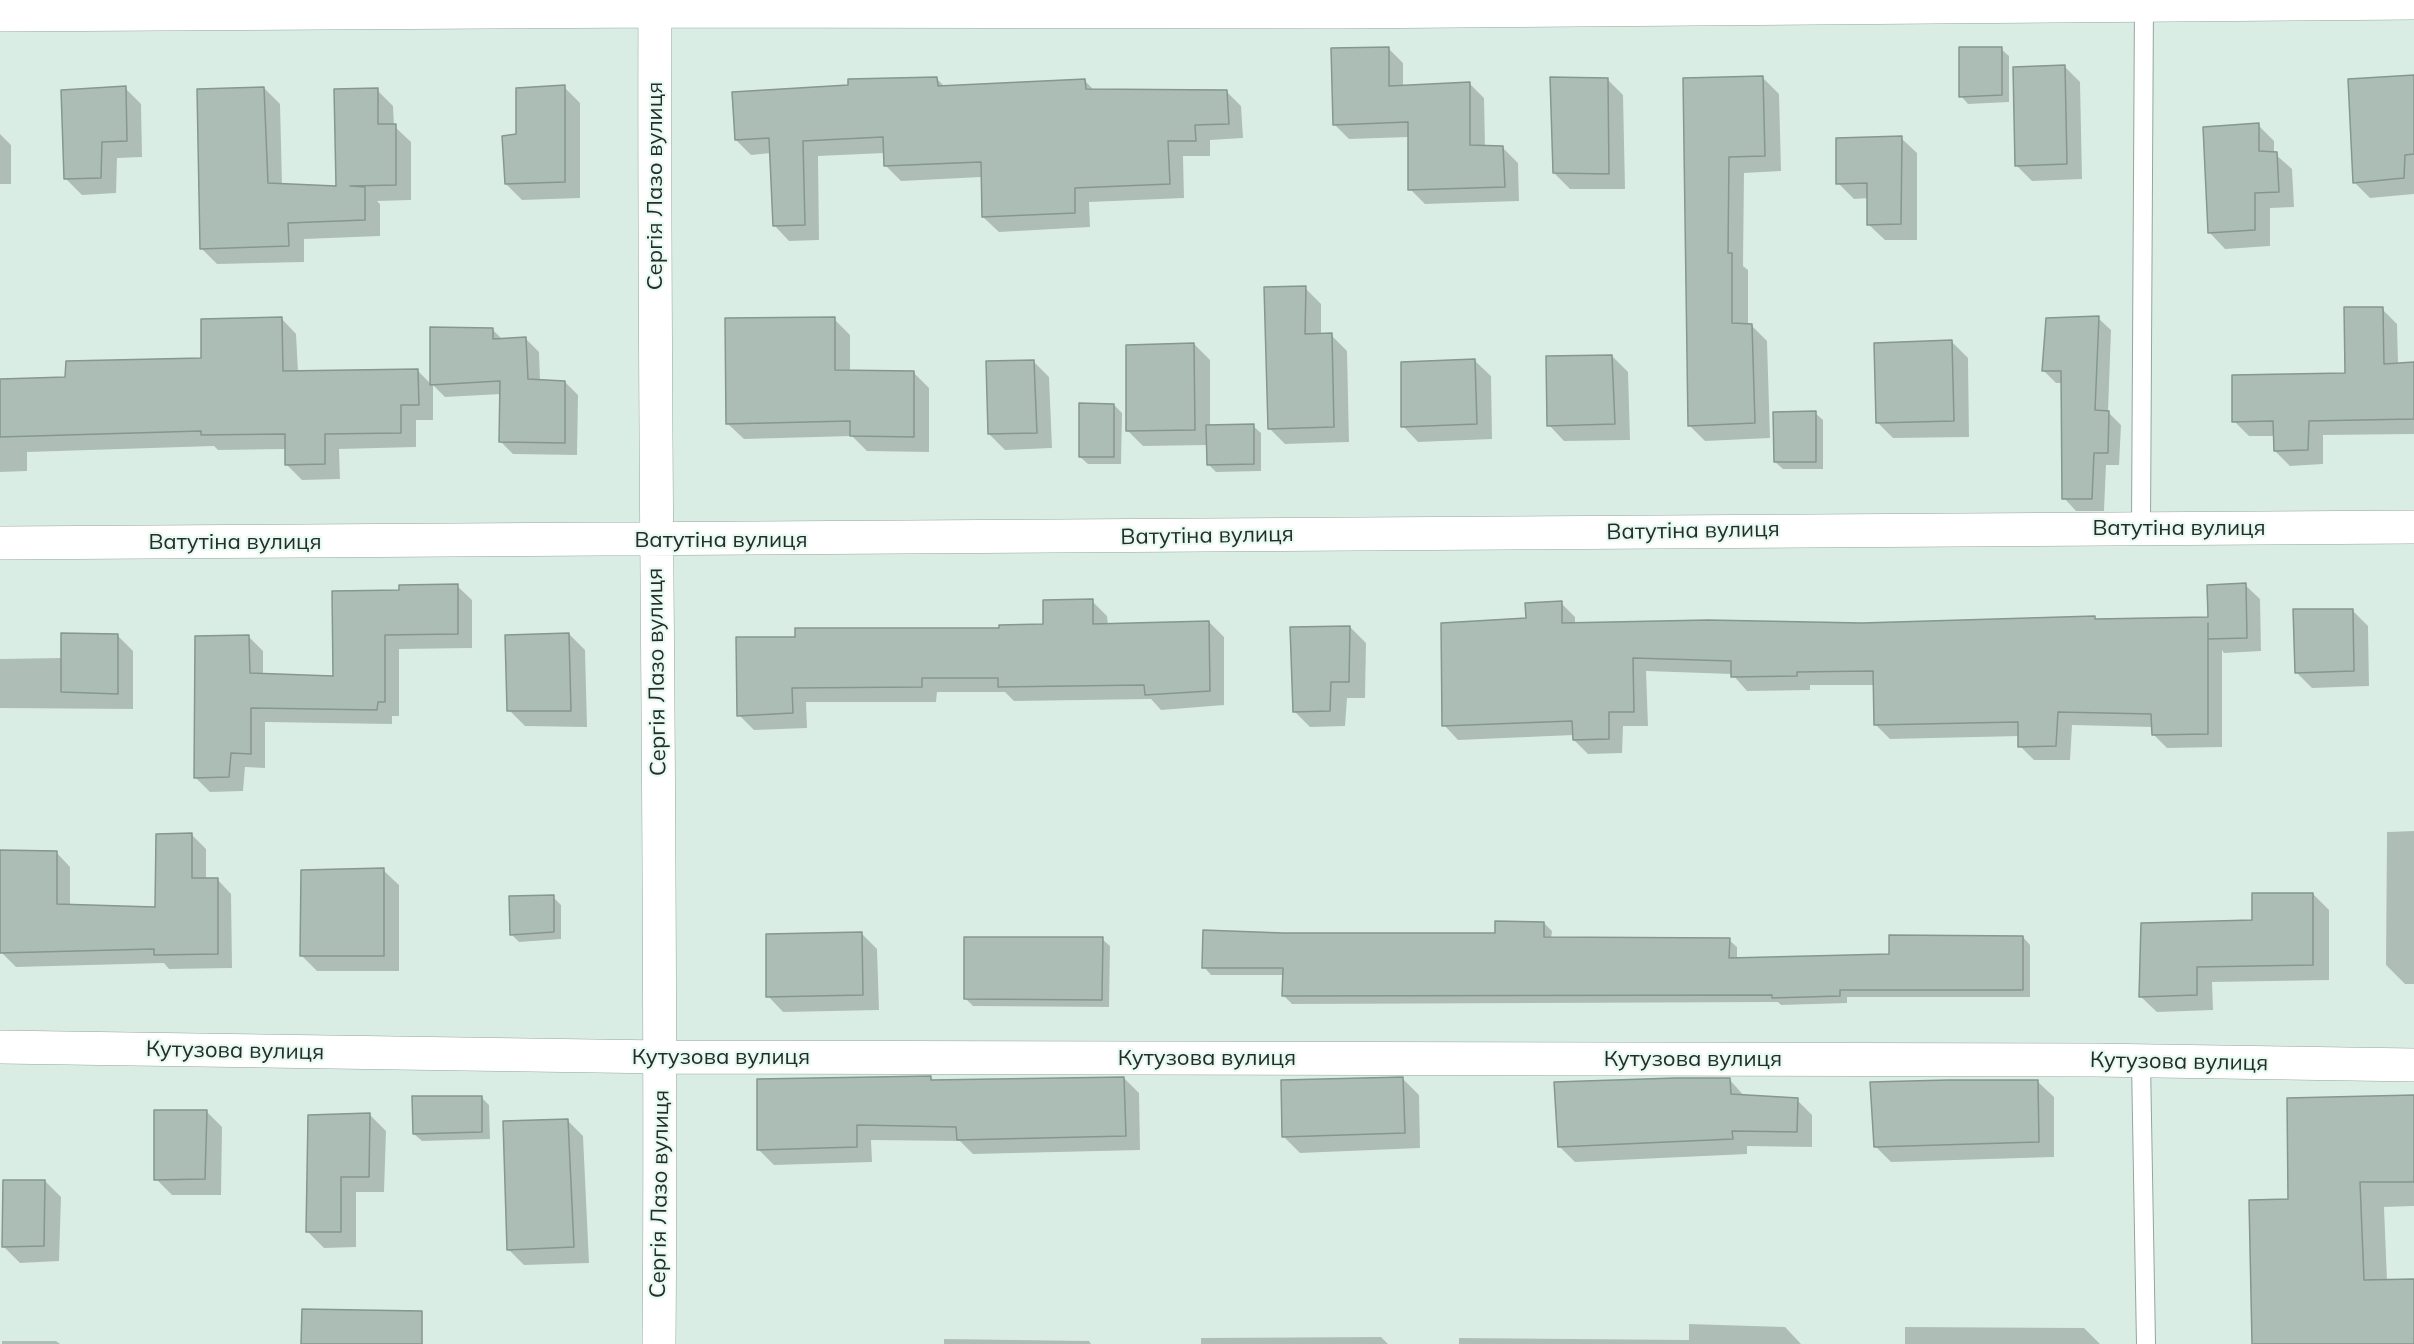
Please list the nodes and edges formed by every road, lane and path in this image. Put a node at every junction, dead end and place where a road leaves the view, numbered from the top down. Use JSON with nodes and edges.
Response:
{"nodes":[{"id":1,"x":2144,"y":3,"type":"edge"},
{"id":2,"x":2414,"y":3,"type":"edge"},
{"id":3,"x":655,"y":6,"type":"edge"},
{"id":4,"x":0,"y":15,"type":"edge"},
{"id":5,"x":2141,"y":527,"type":"junction"},
{"id":6,"x":2414,"y":527,"type":"edge"},
{"id":7,"x":656,"y":540,"type":"junction"},
{"id":8,"x":0,"y":543,"type":"edge"},
{"id":9,"x":0,"y":1047,"type":"edge"},
{"id":10,"x":662,"y":1057,"type":"junction"},
{"id":11,"x":2141,"y":1062,"type":"junction"},
{"id":12,"x":2414,"y":1065,"type":"edge"},
{"id":13,"x":659,"y":1344,"type":"edge"},
{"id":14,"x":2146,"y":1344,"type":"edge"}],
"edges":[{"from":1,"to":2,"type":"street"},
{"from":1,"to":3,"type":"street"},
{"from":1,"to":5,"type":"lane"},
{"from":3,"to":4,"type":"street"},
{"from":3,"to":7,"type":"street","name":"Сергія Лазо вулиця"},
{"from":5,"to":6,"type":"street","name":"Ватутіна вулиця"},
{"from":5,"to":7,"type":"street","name":"Ватутіна вулиця"},
{"from":7,"to":8,"type":"street","name":"Ватутіна вулиця"},
{"from":7,"to":10,"type":"street","name":"Сергія Лазо вулиця"},
{"from":9,"to":10,"type":"street","name":"Кутузова вулиця"},
{"from":10,"to":11,"type":"street","name":"Кутузова вулиця"},
{"from":10,"to":13,"type":"street","name":"Сергія Лазо вулиця"},
{"from":11,"to":12,"type":"street","name":"Кутузова вулиця"},
{"from":11,"to":14,"type":"lane"}]}
